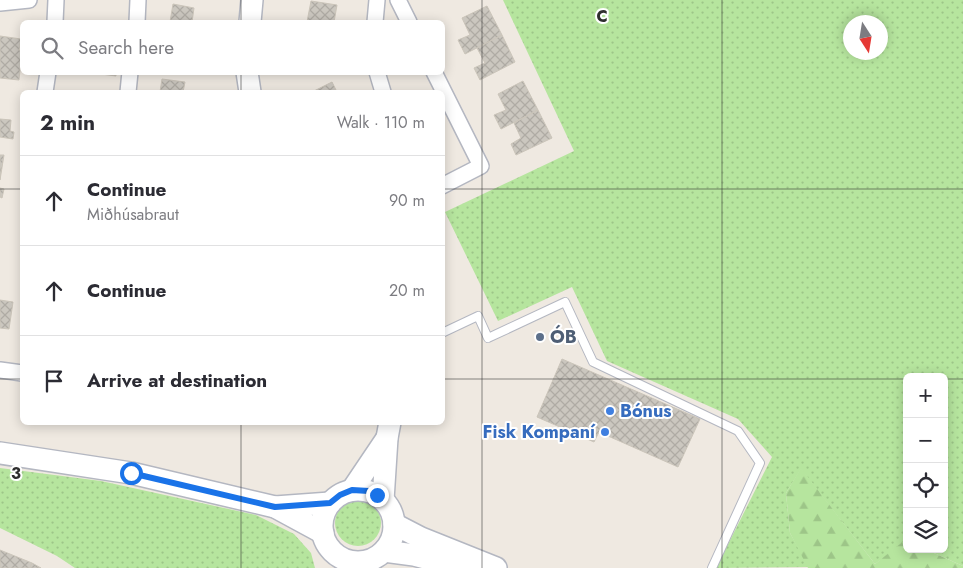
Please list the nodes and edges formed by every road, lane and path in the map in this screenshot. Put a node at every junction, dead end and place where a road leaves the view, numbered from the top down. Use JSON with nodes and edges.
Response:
{"nodes":[{"id":1,"x":29,"y":0,"type":"edge"},
{"id":2,"x":56,"y":0,"type":"edge"},
{"id":3,"x":138,"y":0,"type":"edge"},
{"id":4,"x":252,"y":0,"type":"edge"},
{"id":5,"x":377,"y":0,"type":"edge"},
{"id":6,"x":398,"y":0,"type":"edge"},
{"id":7,"x":0,"y":3,"type":"edge"},
{"id":8,"x":55,"y":20,"type":"edge"},
{"id":9,"x":137,"y":20,"type":"edge"},
{"id":10,"x":250,"y":20,"type":"edge"},
{"id":11,"x":375,"y":20,"type":"edge"},
{"id":12,"x":408,"y":20,"type":"edge"},
{"id":13,"x":48,"y":75,"type":"edge"},
{"id":14,"x":130,"y":75,"type":"edge"},
{"id":15,"x":247,"y":75,"type":"edge"},
{"id":16,"x":379,"y":75,"type":"edge"},
{"id":17,"x":436,"y":75,"type":"edge"},
{"id":18,"x":45,"y":90,"type":"edge"},
{"id":19,"x":128,"y":90,"type":"edge"},
{"id":20,"x":250,"y":90,"type":"edge"},
{"id":21,"x":382,"y":90,"type":"edge"},
{"id":22,"x":443,"y":90,"type":"edge"},
{"id":23,"x":445,"y":94,"type":"edge"},
{"id":24,"x":445,"y":184,"type":"edge"},
{"id":25,"x":445,"y":332,"type":"edge"},
{"id":26,"x":0,"y":370,"type":"edge"},
{"id":27,"x":20,"y":373,"type":"edge"},
{"id":28,"x":389,"y":430,"type":"edge"},
{"id":29,"x":0,"y":453,"type":"edge"},
{"id":30,"x":352,"y":490,"type":"junction"},
{"id":31,"x":383,"y":500,"type":"junction"},
{"id":32,"x":330,"y":503,"type":"junction"},
{"id":33,"x":275,"y":507,"type":"junction"},
{"id":34,"x":394,"y":524,"type":"junction"},
{"id":35,"x":326,"y":540,"type":"junction"},
{"id":36,"x":372,"y":560,"type":"edge"},
{"id":37,"x":331,"y":568,"type":"edge"},
{"id":38,"x":461,"y":568,"type":"edge"},
{"id":39,"x":496,"y":568,"type":"edge"},
{"id":40,"x":712,"y":568,"type":"edge"}],
"edges":[{"from":1,"to":7,"type":"street"},
{"from":2,"to":8,"type":"street"},
{"from":3,"to":9,"type":"street"},
{"from":4,"to":10,"type":"street"},
{"from":5,"to":11,"type":"street"},
{"from":6,"to":12,"type":"street"},
{"from":13,"to":18,"type":"street"},
{"from":14,"to":19,"type":"street"},
{"from":15,"to":20,"type":"street"},
{"from":16,"to":21,"type":"street"},
{"from":17,"to":22,"type":"street"},
{"from":23,"to":24,"type":"street"},
{"from":25,"to":40,"type":"lane"},
{"from":26,"to":27,"type":"street"},
{"from":28,"to":30,"type":"street"},
{"from":28,"to":31,"type":"street"},
{"from":29,"to":33,"type":"street"},
{"from":30,"to":31,"type":"street"},
{"from":30,"to":32,"type":"street"},
{"from":31,"to":34,"type":"street"},
{"from":32,"to":33,"type":"street"},
{"from":32,"to":35,"type":"street"},
{"from":33,"to":35,"type":"street"},
{"from":34,"to":36,"type":"street"},
{"from":34,"to":39,"type":"street"},
{"from":35,"to":36,"type":"street"},
{"from":35,"to":37,"type":"street"},
{"from":36,"to":38,"type":"street"}]}
